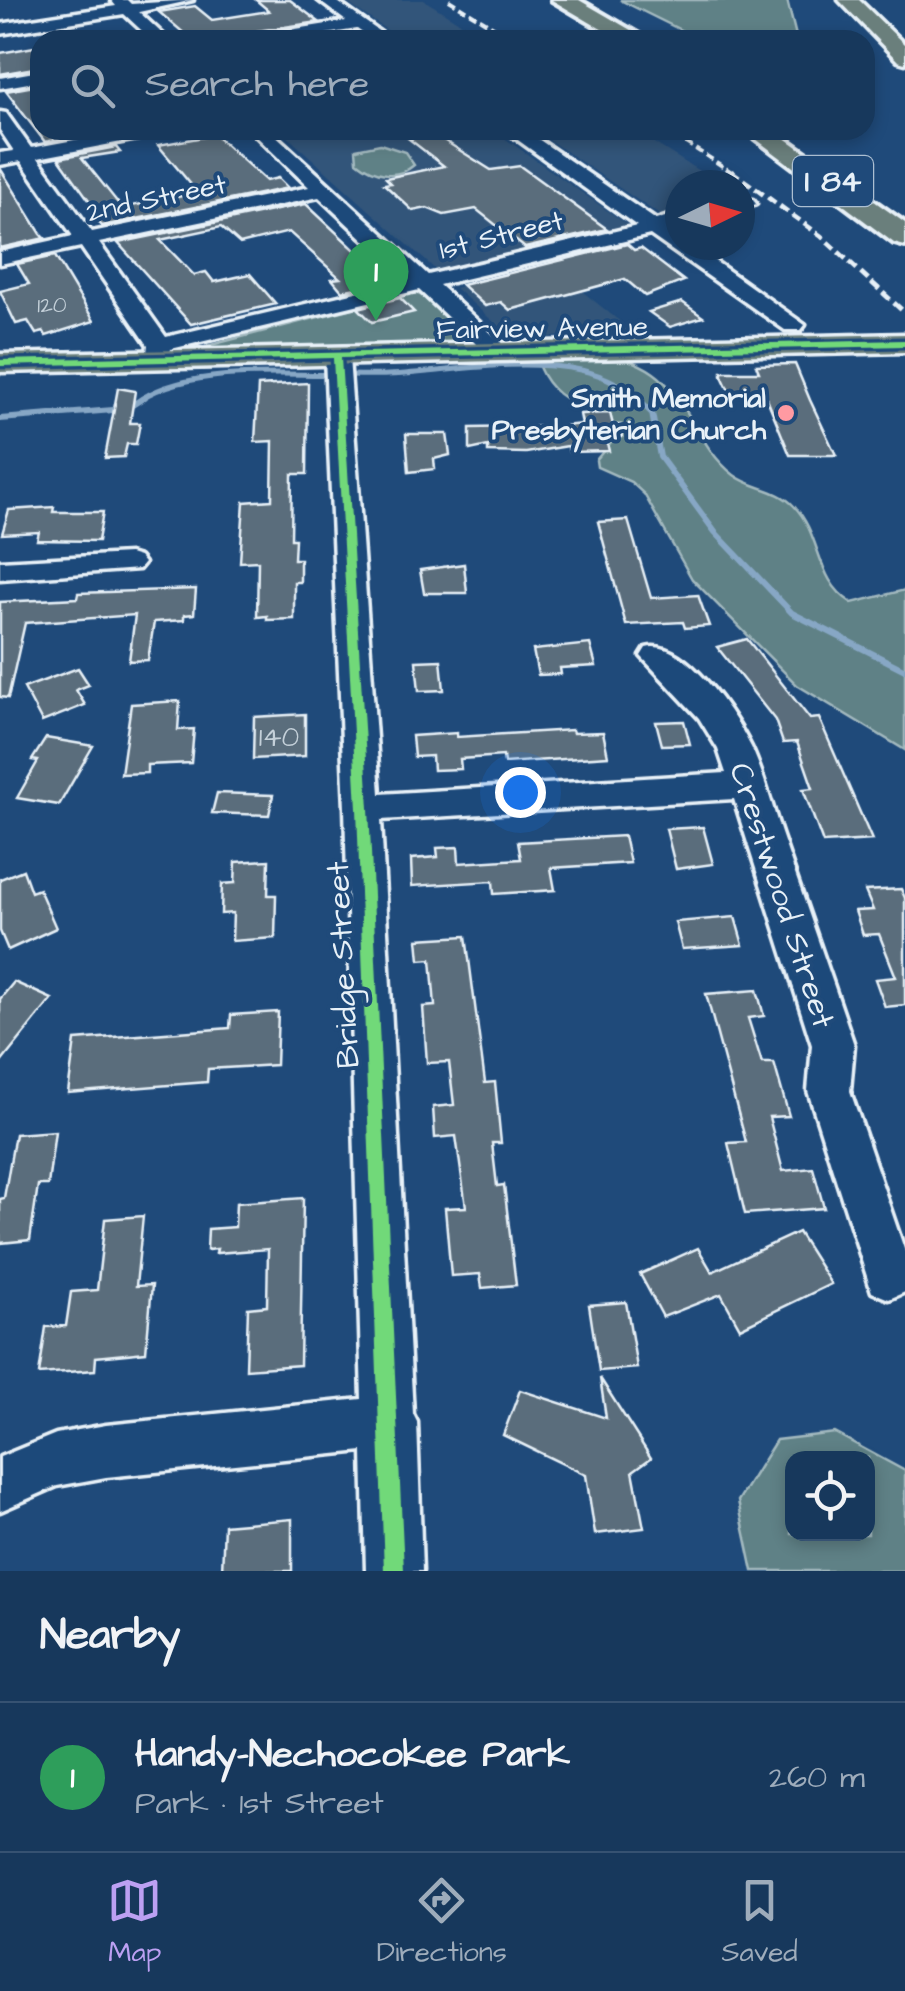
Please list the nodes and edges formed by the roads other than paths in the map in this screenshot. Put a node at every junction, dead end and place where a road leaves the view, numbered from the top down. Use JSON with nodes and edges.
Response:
{"nodes":[{"id":1,"x":186,"y":0,"type":"edge"},
{"id":2,"x":324,"y":0,"type":"edge"},
{"id":3,"x":848,"y":0,"type":"edge"},
{"id":4,"x":123,"y":4,"type":"edge"},
{"id":5,"x":554,"y":4,"type":"edge"},
{"id":6,"x":360,"y":24,"type":"junction"},
{"id":7,"x":0,"y":29,"type":"edge"},
{"id":8,"x":150,"y":30,"type":"edge"},
{"id":9,"x":322,"y":30,"type":"edge"},
{"id":10,"x":369,"y":30,"type":"edge"},
{"id":11,"x":589,"y":30,"type":"edge"},
{"id":12,"x":614,"y":30,"type":"edge"},
{"id":13,"x":905,"y":57,"type":"edge"},
{"id":14,"x":30,"y":78,"type":"edge"},
{"id":15,"x":0,"y":83,"type":"edge"},
{"id":16,"x":0,"y":117,"type":"edge"},
{"id":17,"x":103,"y":140,"type":"edge"},
{"id":18,"x":269,"y":140,"type":"edge"},
{"id":19,"x":527,"y":140,"type":"edge"},
{"id":20,"x":771,"y":140,"type":"edge"},
{"id":21,"x":811,"y":140,"type":"edge"},
{"id":22,"x":27,"y":154,"type":"junction"},
{"id":23,"x":0,"y":159,"type":"edge"},
{"id":24,"x":323,"y":190,"type":"junction"},
{"id":25,"x":905,"y":203,"type":"edge"},
{"id":26,"x":628,"y":210,"type":"junction"},
{"id":27,"x":665,"y":224,"type":"edge"},
{"id":28,"x":654,"y":228,"type":"junction"},
{"id":29,"x":905,"y":237,"type":"edge"},
{"id":30,"x":613,"y":238,"type":"junction"},
{"id":31,"x":86,"y":240,"type":"junction"},
{"id":32,"x":0,"y":258,"type":"edge"},
{"id":33,"x":425,"y":284,"type":"junction"},
{"id":34,"x":793,"y":325,"type":"dead end"},
{"id":35,"x":905,"y":342,"type":"edge"},
{"id":36,"x":159,"y":352,"type":"junction"},
{"id":37,"x":500,"y":353,"type":"junction"},
{"id":38,"x":0,"y":363,"type":"edge"},
{"id":39,"x":338,"y":373,"type":"junction"},
{"id":40,"x":129,"y":564,"type":"dead end"},
{"id":41,"x":0,"y":570,"type":"edge"},
{"id":42,"x":657,"y":656,"type":"dead end"},
{"id":43,"x":747,"y":785,"type":"junction"},
{"id":44,"x":362,"y":808,"type":"junction"},
{"id":45,"x":889,"y":1275,"type":"dead end"},
{"id":46,"x":390,"y":1422,"type":"junction"},
{"id":47,"x":0,"y":1484,"type":"edge"},
{"id":48,"x":394,"y":1571,"type":"edge"}],
"edges":[{"from":1,"to":4,"type":"street"},
{"from":2,"to":6,"type":"street"},
{"from":3,"to":13,"type":"main road"},
{"from":4,"to":7,"type":"street"},
{"from":4,"to":8,"type":"street"},
{"from":5,"to":11,"type":"highway"},
{"from":5,"to":12,"type":"highway"},
{"from":6,"to":9,"type":"street"},
{"from":6,"to":10,"type":"street"},
{"from":14,"to":15,"type":"street"},
{"from":16,"to":22,"type":"street"},
{"from":17,"to":22,"type":"street"},
{"from":18,"to":24,"type":"street"},
{"from":19,"to":26,"type":"street"},
{"from":20,"to":29,"type":"highway","number":"I 84"},
{"from":21,"to":25,"type":"highway","number":"I 84"},
{"from":22,"to":23,"type":"street"},
{"from":22,"to":31,"type":"street"},
{"from":24,"to":31,"type":"street","name":"2nd Street"},
{"from":24,"to":33,"type":"street"},
{"from":26,"to":28,"type":"street"},
{"from":26,"to":30,"type":"street"},
{"from":27,"to":28,"type":"street","name":"1st Street"},
{"from":28,"to":30,"type":"street","name":"1st Street"},
{"from":28,"to":34,"type":"street"},
{"from":30,"to":33,"type":"street","name":"1st Street"},
{"from":31,"to":32,"type":"street","name":"2nd Street"},
{"from":31,"to":36,"type":"street"},
{"from":33,"to":36,"type":"street","name":"1st Street"},
{"from":33,"to":37,"type":"street"},
{"from":35,"to":37,"type":"main road","name":"Fairview Avenue"},
{"from":36,"to":38,"type":"main road","name":"Fairview Avenue"},
{"from":36,"to":39,"type":"main road","name":"Fairview Avenue"},
{"from":37,"to":39,"type":"main road","name":"Fairview Avenue"},
{"from":39,"to":44,"type":"street","name":"Bridge Street"},
{"from":40,"to":41,"type":"street"},
{"from":42,"to":43,"type":"street","name":"Crestwood Street"},
{"from":43,"to":44,"type":"street"},
{"from":43,"to":45,"type":"street","name":"Crestwood Street"},
{"from":44,"to":46,"type":"street","name":"Bridge Street"},
{"from":46,"to":47,"type":"street"},
{"from":46,"to":48,"type":"street","name":"Bridge Street"}]}
